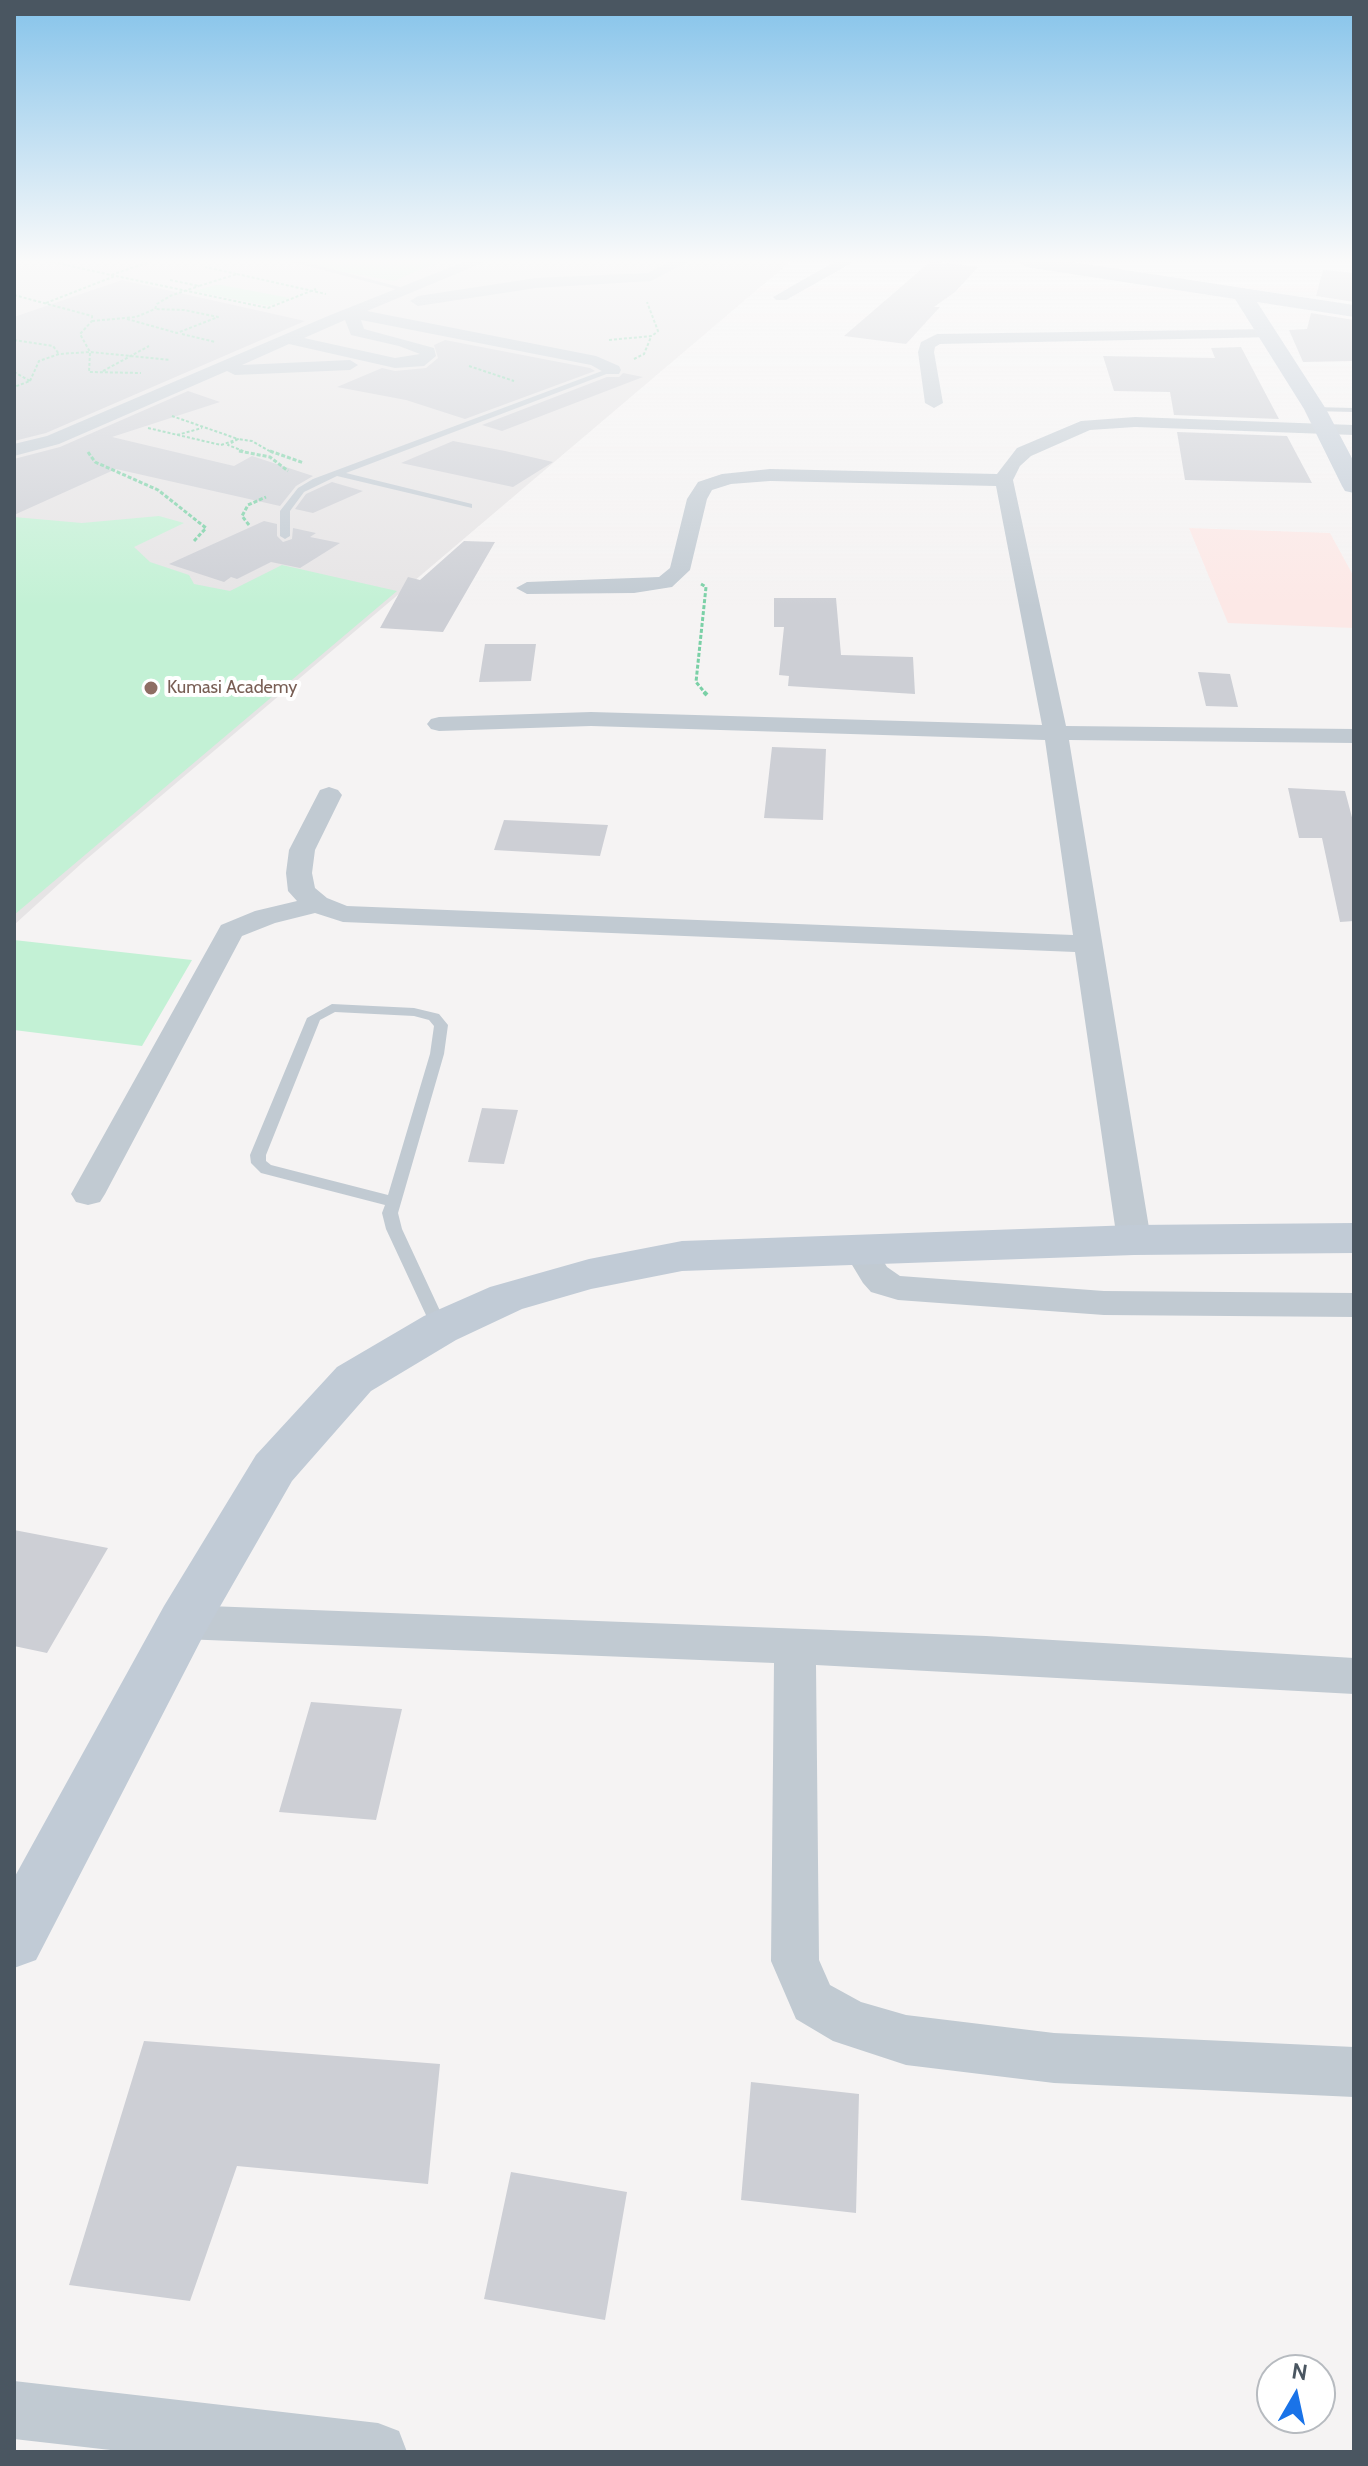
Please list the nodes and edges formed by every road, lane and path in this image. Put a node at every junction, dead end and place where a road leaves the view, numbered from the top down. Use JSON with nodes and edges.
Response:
{"nodes":[{"id":1,"x":21,"y":376,"type":"edge"},
{"id":2,"x":32,"y":376,"type":"edge"},
{"id":3,"x":200,"y":376,"type":"edge"},
{"id":4,"x":500,"y":376,"type":"edge"},
{"id":5,"x":597,"y":376,"type":"edge"},
{"id":6,"x":930,"y":376,"type":"edge"},
{"id":7,"x":1301,"y":376,"type":"edge"},
{"id":8,"x":30,"y":381,"type":"junction"},
{"id":9,"x":14,"y":387,"type":"edge"},
{"id":10,"x":143,"y":400,"type":"junction"},
{"id":11,"x":525,"y":403,"type":"junction"},
{"id":12,"x":934,"y":403,"type":"dead end"},
{"id":13,"x":1354,"y":410,"type":"edge"},
{"id":14,"x":1320,"y":418,"type":"junction"},
{"id":15,"x":144,"y":427,"type":"dead end"},
{"id":16,"x":203,"y":428,"type":"junction"},
{"id":17,"x":1354,"y":430,"type":"edge"},
{"id":18,"x":176,"y":435,"type":"junction"},
{"id":19,"x":238,"y":439,"type":"junction"},
{"id":20,"x":95,"y":446,"type":"dead end"},
{"id":21,"x":14,"y":450,"type":"edge"},
{"id":22,"x":289,"y":472,"type":"dead end"},
{"id":23,"x":335,"y":473,"type":"junction"},
{"id":24,"x":1004,"y":480,"type":"junction"},
{"id":25,"x":1354,"y":486,"type":"edge"},
{"id":26,"x":469,"y":506,"type":"dead end"},
{"id":27,"x":285,"y":536,"type":"dead end"},
{"id":28,"x":194,"y":541,"type":"dead end"},
{"id":29,"x":680,"y":570,"type":"junction"},
{"id":30,"x":527,"y":588,"type":"dead end"},
{"id":31,"x":439,"y":724,"type":"dead end"},
{"id":32,"x":741,"y":724,"type":"junction"},
{"id":33,"x":1056,"y":733,"type":"junction"},
{"id":34,"x":1354,"y":736,"type":"edge"},
{"id":35,"x":329,"y":795,"type":"dead end"},
{"id":36,"x":317,"y":904,"type":"junction"},
{"id":37,"x":1088,"y":944,"type":"junction"},
{"id":38,"x":88,"y":1194,"type":"dead end"},
{"id":39,"x":391,"y":1201,"type":"junction"},
{"id":40,"x":1354,"y":1238,"type":"edge"},
{"id":41,"x":1134,"y":1240,"type":"junction"},
{"id":42,"x":860,"y":1250,"type":"junction"},
{"id":43,"x":1354,"y":1305,"type":"edge"},
{"id":44,"x":440,"y":1328,"type":"junction"},
{"id":45,"x":183,"y":1622,"type":"junction"},
{"id":46,"x":795,"y":1647,"type":"junction"},
{"id":47,"x":1354,"y":1676,"type":"edge"},
{"id":48,"x":30,"y":1873,"type":"edge"},
{"id":49,"x":14,"y":1939,"type":"edge"},
{"id":50,"x":1354,"y":2072,"type":"edge"},
{"id":51,"x":14,"y":2410,"type":"edge"},
{"id":52,"x":378,"y":2452,"type":"edge"}],
"edges":[{"from":1,"to":8,"type":"path"},
{"from":2,"to":8,"type":"path"},
{"from":3,"to":10,"type":"street"},
{"from":4,"to":11,"type":"path"},
{"from":5,"to":11,"type":"lane"},
{"from":6,"to":12,"type":"street"},
{"from":7,"to":14,"type":"street"},
{"from":8,"to":9,"type":"path"},
{"from":10,"to":16,"type":"path"},
{"from":10,"to":21,"type":"street"},
{"from":11,"to":23,"type":"lane"},
{"from":13,"to":14,"type":"lane"},
{"from":14,"to":17,"type":"street"},
{"from":14,"to":24,"type":"street"},
{"from":14,"to":25,"type":"street"},
{"from":15,"to":18,"type":"path"},
{"from":16,"to":18,"type":"path"},
{"from":16,"to":19,"type":"path"},
{"from":18,"to":19,"type":"path"},
{"from":19,"to":22,"type":"path"},
{"from":19,"to":23,"type":"path"},
{"from":20,"to":28,"type":"path"},
{"from":23,"to":26,"type":"lane"},
{"from":23,"to":27,"type":"lane"},
{"from":24,"to":29,"type":"street"},
{"from":24,"to":33,"type":"street"},
{"from":29,"to":30,"type":"street"},
{"from":29,"to":32,"type":"path"},
{"from":31,"to":32,"type":"street"},
{"from":32,"to":33,"type":"street"},
{"from":33,"to":34,"type":"street"},
{"from":33,"to":37,"type":"street"},
{"from":35,"to":36,"type":"street"},
{"from":36,"to":37,"type":"street"},
{"from":36,"to":38,"type":"street"},
{"from":37,"to":41,"type":"street"},
{"from":39,"to":39,"type":"lane"},
{"from":39,"to":44,"type":"lane"},
{"from":40,"to":41,"type":"street"},
{"from":41,"to":42,"type":"street"},
{"from":42,"to":43,"type":"street"},
{"from":42,"to":44,"type":"street"},
{"from":44,"to":45,"type":"street"},
{"from":45,"to":46,"type":"street"},
{"from":45,"to":48,"type":"street"},
{"from":46,"to":47,"type":"street"},
{"from":46,"to":50,"type":"street"},
{"from":48,"to":49,"type":"street"},
{"from":51,"to":52,"type":"street"}]}
